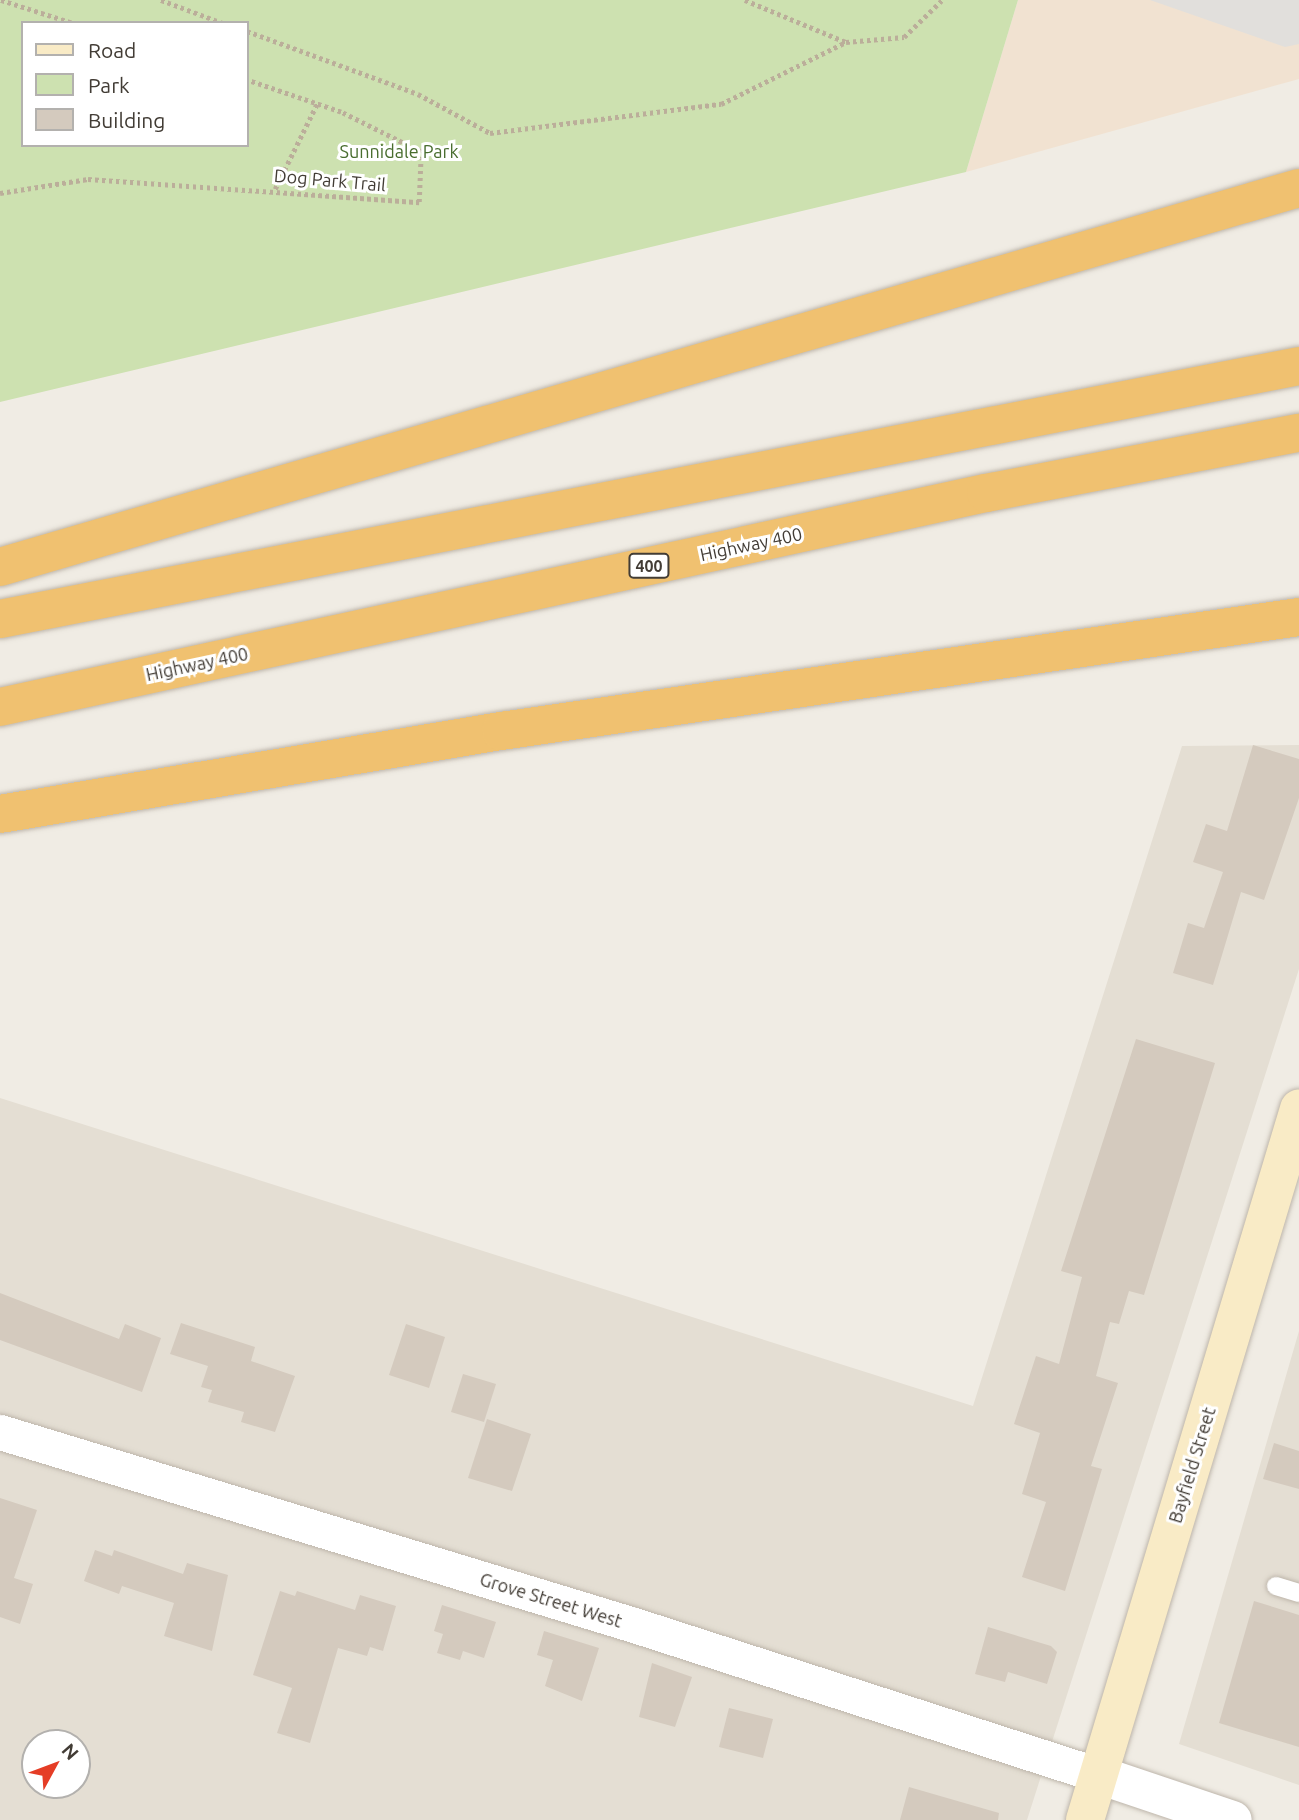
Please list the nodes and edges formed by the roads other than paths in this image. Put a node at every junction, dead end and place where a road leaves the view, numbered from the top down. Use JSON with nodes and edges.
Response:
{"nodes":[{"id":1,"x":1299,"y":188,"type":"edge"},
{"id":2,"x":1299,"y":366,"type":"edge"},
{"id":3,"x":1299,"y":433,"type":"edge"},
{"id":4,"x":0,"y":567,"type":"edge"},
{"id":5,"x":1299,"y":617,"type":"edge"},
{"id":6,"x":0,"y":619,"type":"edge"},
{"id":7,"x":0,"y":707,"type":"edge"},
{"id":8,"x":0,"y":814,"type":"edge"},
{"id":9,"x":1299,"y":1109,"type":"edge"},
{"id":10,"x":0,"y":1432,"type":"edge"},
{"id":11,"x":1276,"y":1586,"type":"dead end"},
{"id":12,"x":1299,"y":1593,"type":"edge"},
{"id":13,"x":1099,"y":1775,"type":"junction"},
{"id":14,"x":1085,"y":1820,"type":"edge"},
{"id":15,"x":1233,"y":1820,"type":"edge"}],
"edges":[{"from":1,"to":4,"type":"highway"},
{"from":2,"to":6,"type":"highway"},
{"from":3,"to":7,"type":"highway","name":"Highway 400","number":"400"},
{"from":5,"to":8,"type":"highway"},
{"from":9,"to":13,"type":"main road","name":"Bayfield Street"},
{"from":10,"to":13,"type":"street","name":"Grove Street West"},
{"from":11,"to":12,"type":"lane"},
{"from":13,"to":14,"type":"main road","name":"Bayfield Street"},
{"from":13,"to":15,"type":"street"}]}
